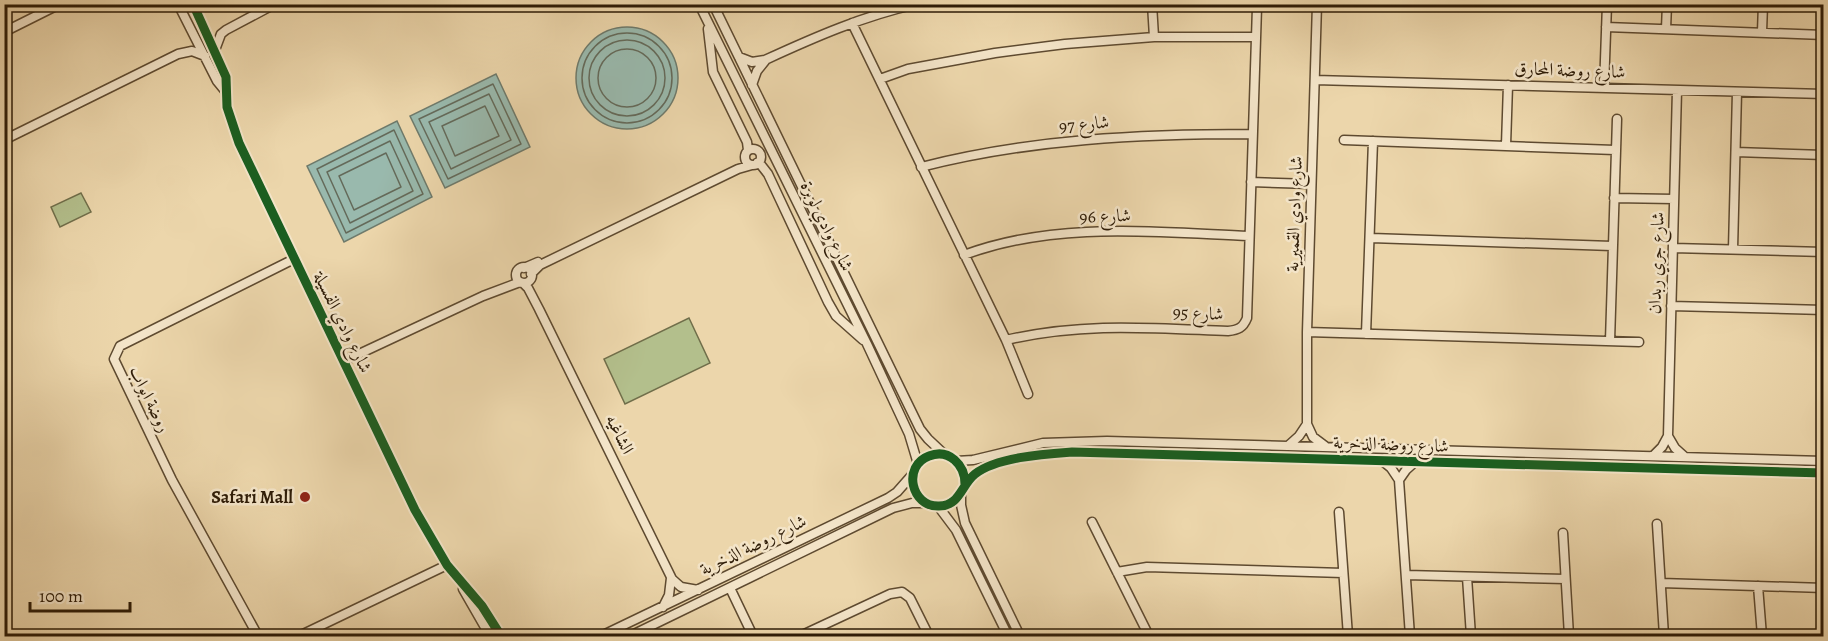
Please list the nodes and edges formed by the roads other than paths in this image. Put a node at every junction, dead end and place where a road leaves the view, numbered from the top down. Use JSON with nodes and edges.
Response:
{"nodes":[{"id":1,"x":60,"y":4,"type":"edge"},
{"id":2,"x":178,"y":4,"type":"edge"},
{"id":3,"x":194,"y":4,"type":"edge"},
{"id":4,"x":275,"y":4,"type":"edge"},
{"id":5,"x":697,"y":4,"type":"edge"},
{"id":6,"x":713,"y":4,"type":"edge"},
{"id":7,"x":917,"y":4,"type":"edge"},
{"id":8,"x":1152,"y":4,"type":"edge"},
{"id":9,"x":1317,"y":4,"type":"edge"},
{"id":10,"x":1607,"y":4,"type":"edge"},
{"id":11,"x":1667,"y":4,"type":"edge"},
{"id":12,"x":1763,"y":4,"type":"edge"},
{"id":13,"x":1257,"y":7,"type":"dead end"},
{"id":14,"x":852,"y":23,"type":"junction"},
{"id":15,"x":1606,"y":27,"type":"junction"},
{"id":16,"x":204,"y":28,"type":"junction"},
{"id":17,"x":1666,"y":29,"type":"junction"},
{"id":18,"x":192,"y":30,"type":"junction"},
{"id":19,"x":226,"y":30,"type":"junction"},
{"id":20,"x":4,"y":32,"type":"edge"},
{"id":21,"x":1762,"y":32,"type":"junction"},
{"id":22,"x":1824,"y":35,"type":"edge"},
{"id":23,"x":1154,"y":37,"type":"junction"},
{"id":24,"x":1256,"y":38,"type":"junction"},
{"id":25,"x":214,"y":50,"type":"junction"},
{"id":26,"x":178,"y":54,"type":"junction"},
{"id":27,"x":205,"y":56,"type":"junction"},
{"id":28,"x":739,"y":57,"type":"junction"},
{"id":29,"x":765,"y":60,"type":"junction"},
{"id":30,"x":879,"y":79,"type":"junction"},
{"id":31,"x":1315,"y":80,"type":"junction"},
{"id":32,"x":752,"y":85,"type":"junction"},
{"id":33,"x":1508,"y":85,"type":"junction"},
{"id":34,"x":1604,"y":88,"type":"junction"},
{"id":35,"x":1677,"y":90,"type":"junction"},
{"id":36,"x":226,"y":92,"type":"junction"},
{"id":37,"x":1737,"y":92,"type":"junction"},
{"id":38,"x":1824,"y":94,"type":"edge"},
{"id":39,"x":1617,"y":119,"type":"dead end"},
{"id":40,"x":1252,"y":134,"type":"junction"},
{"id":41,"x":4,"y":140,"type":"edge"},
{"id":42,"x":1344,"y":140,"type":"dead end"},
{"id":43,"x":1373,"y":141,"type":"junction"},
{"id":44,"x":1506,"y":145,"type":"junction"},
{"id":45,"x":1615,"y":150,"type":"junction"},
{"id":46,"x":1736,"y":152,"type":"junction"},
{"id":47,"x":1824,"y":155,"type":"edge"},
{"id":48,"x":750,"y":159,"type":"junction"},
{"id":49,"x":921,"y":166,"type":"junction"},
{"id":50,"x":1251,"y":182,"type":"junction"},
{"id":51,"x":1311,"y":184,"type":"junction"},
{"id":52,"x":1614,"y":198,"type":"junction"},
{"id":53,"x":1674,"y":199,"type":"junction"},
{"id":54,"x":1249,"y":236,"type":"junction"},
{"id":55,"x":1371,"y":238,"type":"junction"},
{"id":56,"x":1612,"y":246,"type":"junction"},
{"id":57,"x":1673,"y":248,"type":"junction"},
{"id":58,"x":1733,"y":249,"type":"junction"},
{"id":59,"x":1824,"y":252,"type":"edge"},
{"id":60,"x":964,"y":255,"type":"junction"},
{"id":61,"x":294,"y":259,"type":"junction"},
{"id":62,"x":524,"y":276,"type":"junction"},
{"id":63,"x":1671,"y":306,"type":"junction"},
{"id":64,"x":1824,"y":310,"type":"edge"},
{"id":65,"x":1307,"y":332,"type":"junction"},
{"id":66,"x":1366,"y":334,"type":"junction"},
{"id":67,"x":1006,"y":340,"type":"junction"},
{"id":68,"x":1610,"y":341,"type":"junction"},
{"id":69,"x":1639,"y":342,"type":"dead end"},
{"id":70,"x":867,"y":344,"type":"junction"},
{"id":71,"x":344,"y":361,"type":"junction"},
{"id":72,"x":1028,"y":394,"type":"dead end"},
{"id":73,"x":1306,"y":424,"type":"junction"},
{"id":74,"x":1668,"y":436,"type":"junction"},
{"id":75,"x":1288,"y":445,"type":"junction"},
{"id":76,"x":1325,"y":446,"type":"junction"},
{"id":77,"x":944,"y":454,"type":"junction"},
{"id":78,"x":1653,"y":456,"type":"junction"},
{"id":79,"x":1685,"y":457,"type":"junction"},
{"id":80,"x":1380,"y":459,"type":"junction"},
{"id":81,"x":956,"y":461,"type":"junction"},
{"id":82,"x":1416,"y":461,"type":"junction"},
{"id":83,"x":1824,"y":461,"type":"edge"},
{"id":84,"x":918,"y":464,"type":"junction"},
{"id":85,"x":1824,"y":473,"type":"edge"},
{"id":86,"x":913,"y":475,"type":"junction"},
{"id":87,"x":1399,"y":480,"type":"junction"},
{"id":88,"x":965,"y":484,"type":"junction"},
{"id":89,"x":961,"y":494,"type":"junction"},
{"id":90,"x":926,"y":503,"type":"junction"},
{"id":91,"x":938,"y":506,"type":"junction"},
{"id":92,"x":1339,"y":512,"type":"dead end"},
{"id":93,"x":1092,"y":522,"type":"dead end"},
{"id":94,"x":1657,"y":524,"type":"dead end"},
{"id":95,"x":1563,"y":533,"type":"dead end"},
{"id":96,"x":447,"y":565,"type":"junction"},
{"id":97,"x":1117,"y":572,"type":"junction"},
{"id":98,"x":1343,"y":573,"type":"junction"},
{"id":99,"x":1406,"y":574,"type":"junction"},
{"id":100,"x":671,"y":577,"type":"junction"},
{"id":101,"x":1467,"y":577,"type":"junction"},
{"id":102,"x":1565,"y":579,"type":"junction"},
{"id":103,"x":459,"y":581,"type":"junction"},
{"id":104,"x":1661,"y":583,"type":"junction"},
{"id":105,"x":1758,"y":586,"type":"junction"},
{"id":106,"x":730,"y":588,"type":"junction"},
{"id":107,"x":1824,"y":588,"type":"edge"},
{"id":108,"x":698,"y":590,"type":"junction"},
{"id":109,"x":663,"y":607,"type":"junction"},
{"id":110,"x":819,"y":633,"type":"edge"},
{"id":111,"x":258,"y":636,"type":"edge"},
{"id":112,"x":299,"y":636,"type":"edge"},
{"id":113,"x":490,"y":636,"type":"edge"},
{"id":114,"x":501,"y":636,"type":"edge"},
{"id":115,"x":601,"y":636,"type":"edge"},
{"id":116,"x":630,"y":636,"type":"edge"},
{"id":117,"x":753,"y":636,"type":"edge"},
{"id":118,"x":800,"y":636,"type":"edge"},
{"id":119,"x":929,"y":636,"type":"edge"},
{"id":120,"x":1008,"y":636,"type":"edge"},
{"id":121,"x":1020,"y":636,"type":"edge"},
{"id":122,"x":1149,"y":636,"type":"edge"},
{"id":123,"x":1348,"y":636,"type":"edge"},
{"id":124,"x":1410,"y":636,"type":"edge"},
{"id":125,"x":1472,"y":636,"type":"edge"},
{"id":126,"x":1569,"y":636,"type":"edge"},
{"id":127,"x":1641,"y":636,"type":"edge"},
{"id":128,"x":1664,"y":636,"type":"edge"},
{"id":129,"x":1762,"y":636,"type":"edge"}],
"edges":[{"from":1,"to":20,"type":"street"},
{"from":2,"to":18,"type":"street","name":"شارع وادي الفسيلة"},
{"from":3,"to":16,"type":"street","name":"شارع وادي الفسيلة"},
{"from":4,"to":19,"type":"street"},
{"from":5,"to":48,"type":"street"},
{"from":5,"to":70,"type":"street","name":"شارع وادي لوبرة"},
{"from":6,"to":28,"type":"street","name":"شارع وادي لوبرة"},
{"from":7,"to":14,"type":"street"},
{"from":8,"to":23,"type":"street"},
{"from":9,"to":31,"type":"street","name":"شارع وادي القميرية"},
{"from":10,"to":15,"type":"street"},
{"from":11,"to":17,"type":"street"},
{"from":12,"to":21,"type":"street"},
{"from":13,"to":24,"type":"street","name":"شارع 95"},
{"from":14,"to":29,"type":"street"},
{"from":14,"to":30,"type":"street"},
{"from":15,"to":17,"type":"street"},
{"from":15,"to":34,"type":"street"},
{"from":16,"to":19,"type":"street"},
{"from":16,"to":25,"type":"street","name":"شارع وادي الفسيلة"},
{"from":17,"to":21,"type":"street"},
{"from":18,"to":26,"type":"street"},
{"from":18,"to":27,"type":"street","name":"شارع وادي الفسيلة"},
{"from":19,"to":25,"type":"street"},
{"from":21,"to":22,"type":"street"},
{"from":23,"to":24,"type":"street"},
{"from":23,"to":30,"type":"street"},
{"from":24,"to":40,"type":"street","name":"شارع 95"},
{"from":25,"to":36,"type":"street","name":"شارع وادي الفسيلة"},
{"from":26,"to":27,"type":"street"},
{"from":26,"to":41,"type":"street"},
{"from":27,"to":36,"type":"street","name":"شارع وادي الفسيلة"},
{"from":28,"to":29,"type":"street"},
{"from":28,"to":32,"type":"street","name":"شارع وادي لوبرة"},
{"from":29,"to":32,"type":"street"},
{"from":30,"to":49,"type":"street"},
{"from":31,"to":33,"type":"street","name":"شارع روضة المحارق"},
{"from":31,"to":51,"type":"street","name":"شارع وادي القميرية"},
{"from":32,"to":77,"type":"street","name":"شارع وادي لوبرة"},
{"from":33,"to":34,"type":"street","name":"شارع روضة المحارق"},
{"from":33,"to":44,"type":"street"},
{"from":34,"to":35,"type":"street","name":"شارع روضة المحارق"},
{"from":35,"to":37,"type":"street","name":"شارع روضة المحارق"},
{"from":35,"to":53,"type":"street","name":"شارع جري ربدان"},
{"from":36,"to":61,"type":"street","name":"شارع وادي الفسيلة"},
{"from":37,"to":38,"type":"street","name":"شارع روضة المحارق"},
{"from":37,"to":46,"type":"street"},
{"from":39,"to":45,"type":"street"},
{"from":40,"to":49,"type":"street","name":"شارع 97"},
{"from":40,"to":50,"type":"street","name":"شارع 95"},
{"from":42,"to":43,"type":"street"},
{"from":43,"to":44,"type":"street"},
{"from":43,"to":55,"type":"street"},
{"from":44,"to":45,"type":"street"},
{"from":45,"to":52,"type":"street"},
{"from":46,"to":47,"type":"street"},
{"from":46,"to":58,"type":"street"},
{"from":48,"to":62,"type":"street"},
{"from":48,"to":70,"type":"street"},
{"from":49,"to":60,"type":"street"},
{"from":50,"to":51,"type":"street"},
{"from":50,"to":54,"type":"street","name":"شارع 95"},
{"from":51,"to":65,"type":"street","name":"شارع وادي القميرية"},
{"from":52,"to":53,"type":"street"},
{"from":52,"to":56,"type":"street"},
{"from":53,"to":57,"type":"street","name":"شارع جري ربدان"},
{"from":54,"to":60,"type":"street","name":"شارع 96"},
{"from":54,"to":67,"type":"street","name":"شارع 95"},
{"from":55,"to":56,"type":"street"},
{"from":55,"to":66,"type":"street"},
{"from":56,"to":68,"type":"street"},
{"from":57,"to":58,"type":"street"},
{"from":57,"to":63,"type":"street","name":"شارع جري ربدان"},
{"from":58,"to":59,"type":"street"},
{"from":60,"to":67,"type":"street"},
{"from":61,"to":71,"type":"street","name":"شارع وادي الفسيلة"},
{"from":61,"to":111,"type":"street","name":"روضة ابواب"},
{"from":62,"to":71,"type":"street"},
{"from":62,"to":100,"type":"street","name":"الشاغيه"},
{"from":63,"to":64,"type":"street"},
{"from":63,"to":74,"type":"street","name":"شارع جري ربدان"},
{"from":65,"to":66,"type":"street"},
{"from":65,"to":73,"type":"street","name":"شارع وادي القميرية"},
{"from":66,"to":68,"type":"street"},
{"from":67,"to":72,"type":"street"},
{"from":68,"to":69,"type":"street"},
{"from":70,"to":84,"type":"street","name":"شارع وادي لوبرة"},
{"from":71,"to":96,"type":"street","name":"شارع وادي الفسيلة"},
{"from":73,"to":75,"type":"street"},
{"from":73,"to":76,"type":"street"},
{"from":74,"to":78,"type":"street"},
{"from":74,"to":79,"type":"street"},
{"from":75,"to":76,"type":"street","name":"شارع روضة الذخرية"},
{"from":75,"to":81,"type":"street","name":"شارع روضة الذخرية"},
{"from":76,"to":78,"type":"street","name":"شارع روضة الذخرية"},
{"from":77,"to":81,"type":"street"},
{"from":77,"to":84,"type":"street"},
{"from":78,"to":79,"type":"street","name":"شارع روضة الذخرية"},
{"from":79,"to":83,"type":"street","name":"شارع روضة الذخرية"},
{"from":80,"to":82,"type":"street","name":"شارع روضة الذخرية"},
{"from":80,"to":87,"type":"street"},
{"from":80,"to":88,"type":"street","name":"شارع روضة الذخرية"},
{"from":81,"to":88,"type":"street"},
{"from":82,"to":85,"type":"street","name":"شارع روضة الذخرية"},
{"from":82,"to":87,"type":"street"},
{"from":84,"to":86,"type":"street"},
{"from":86,"to":90,"type":"street"},
{"from":86,"to":108,"type":"street","name":"شارع روضة الذخرية"},
{"from":87,"to":99,"type":"street"},
{"from":88,"to":89,"type":"street"},
{"from":89,"to":91,"type":"street"},
{"from":89,"to":121,"type":"street"},
{"from":90,"to":91,"type":"street"},
{"from":90,"to":106,"type":"street","name":"شارع روضة الذخرية"},
{"from":91,"to":120,"type":"street"},
{"from":92,"to":98,"type":"street"},
{"from":93,"to":97,"type":"street"},
{"from":94,"to":104,"type":"street"},
{"from":95,"to":102,"type":"street"},
{"from":96,"to":103,"type":"street","name":"شارع وادي الفسيلة"},
{"from":96,"to":112,"type":"street"},
{"from":97,"to":98,"type":"street"},
{"from":97,"to":122,"type":"street"},
{"from":98,"to":123,"type":"street"},
{"from":99,"to":101,"type":"street"},
{"from":99,"to":124,"type":"street"},
{"from":100,"to":108,"type":"street"},
{"from":100,"to":109,"type":"street"},
{"from":101,"to":102,"type":"street"},
{"from":101,"to":125,"type":"street"},
{"from":102,"to":126,"type":"street"},
{"from":103,"to":113,"type":"street","name":"شارع وادي الفسيلة"},
{"from":103,"to":114,"type":"street","name":"شارع وادي الفسيلة"},
{"from":104,"to":105,"type":"street"},
{"from":104,"to":128,"type":"street"},
{"from":105,"to":107,"type":"street"},
{"from":105,"to":129,"type":"street"},
{"from":106,"to":116,"type":"street","name":"شارع روضة الذخرية"},
{"from":106,"to":117,"type":"street"},
{"from":108,"to":109,"type":"street","name":"شارع روضة الذخرية"},
{"from":109,"to":115,"type":"street","name":"شارع روضة الذخرية"},
{"from":110,"to":118,"type":"street"},
{"from":110,"to":119,"type":"street"},
{"from":127,"to":128,"type":"street"}]}
